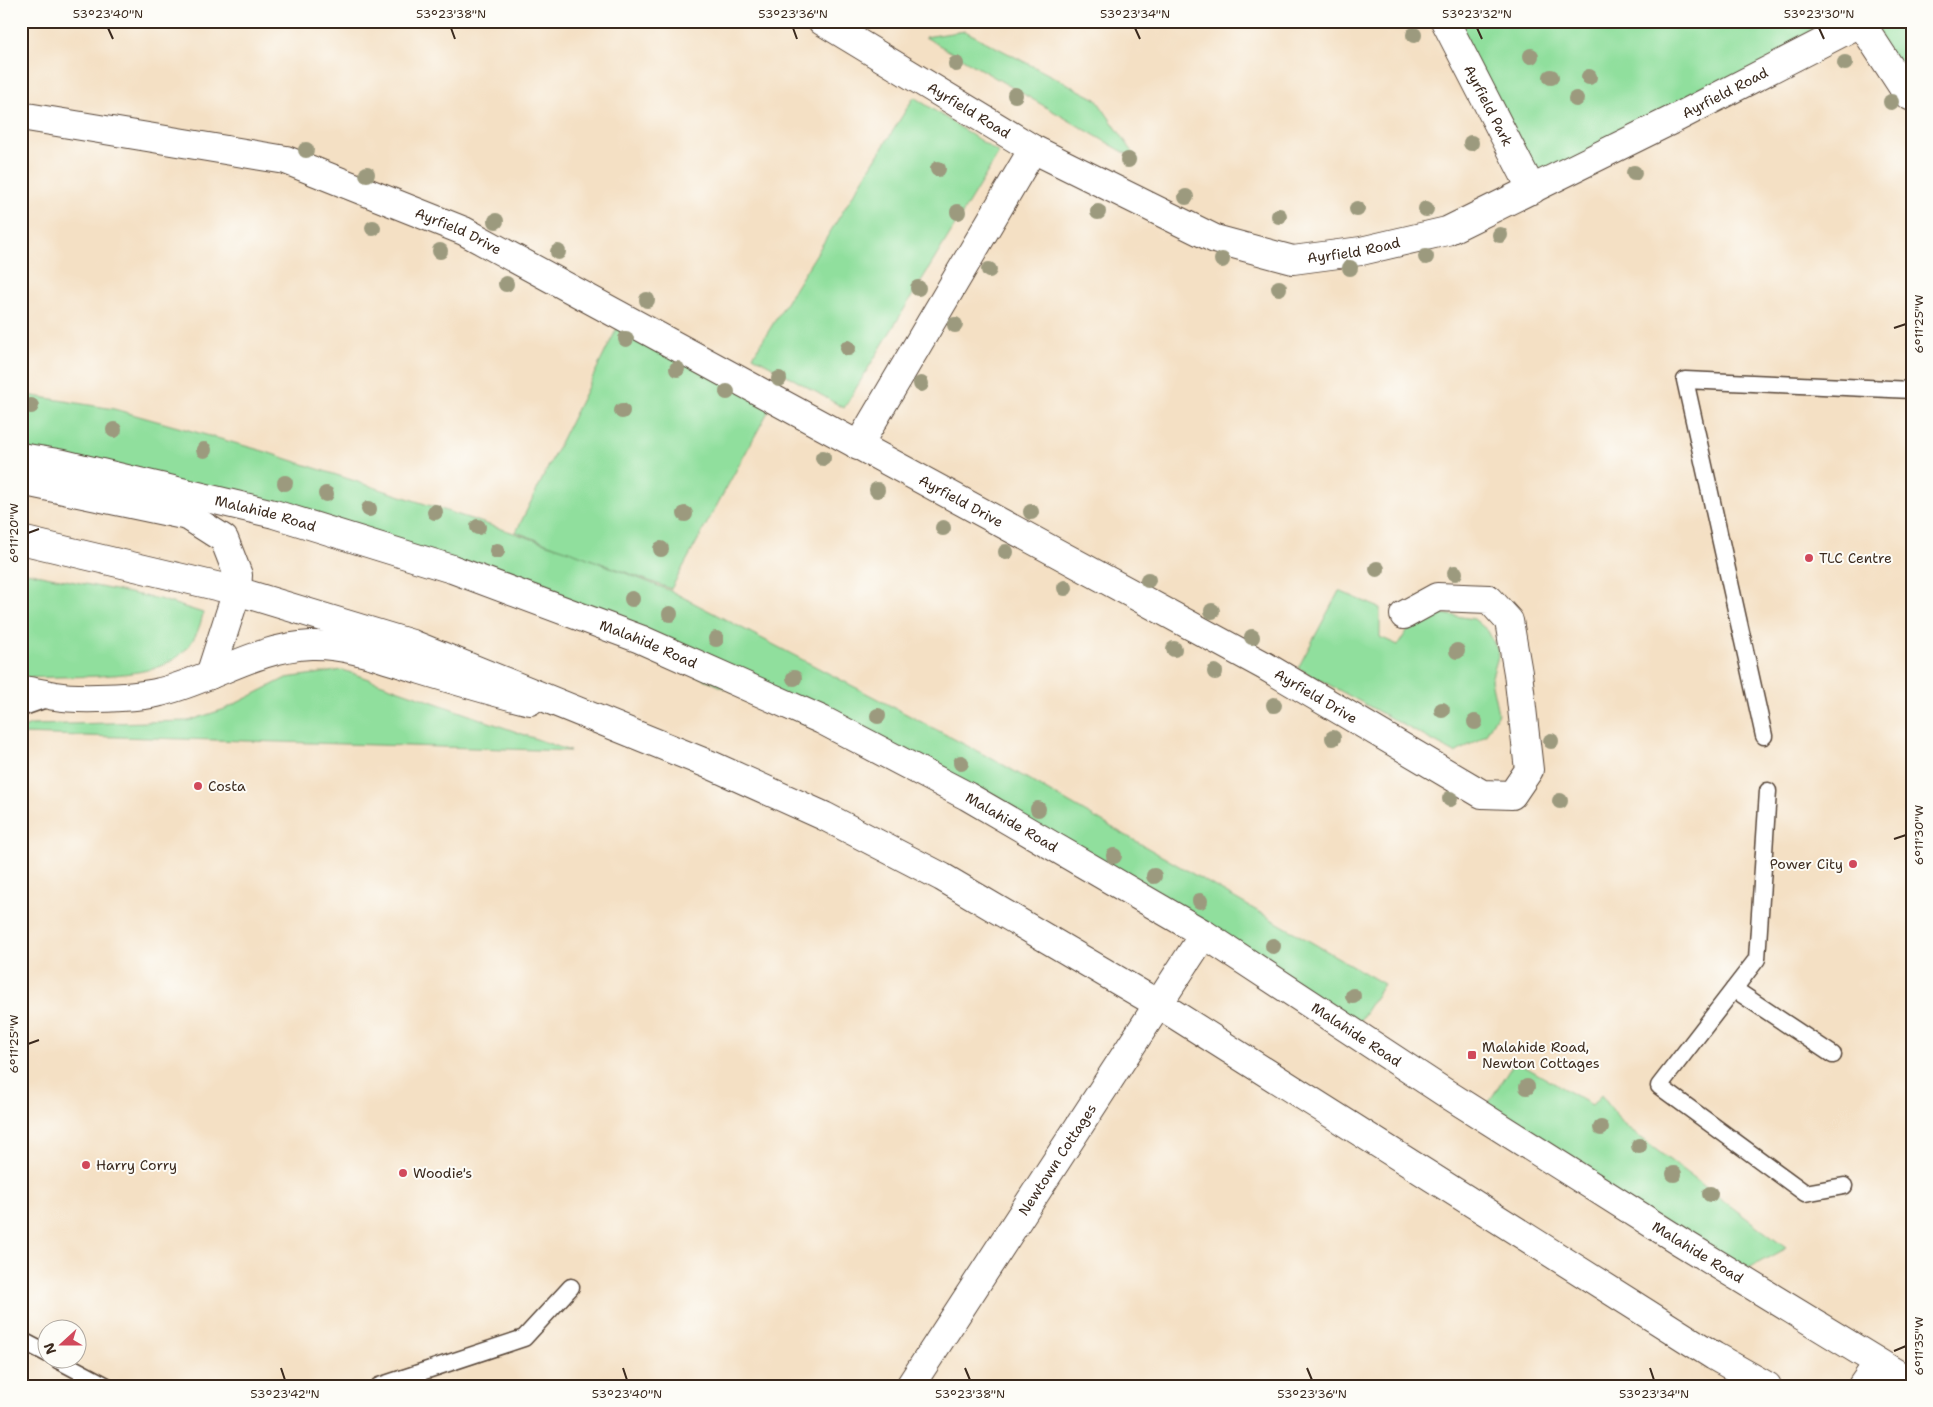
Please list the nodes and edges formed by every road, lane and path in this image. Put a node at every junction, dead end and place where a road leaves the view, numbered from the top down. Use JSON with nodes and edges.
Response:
{"nodes":[{"id":1,"x":1445,"y":21,"type":"edge"},
{"id":2,"x":824,"y":22,"type":"edge"},
{"id":3,"x":1863,"y":22,"type":"edge"},
{"id":4,"x":1912,"y":97,"type":"edge"},
{"id":5,"x":21,"y":116,"type":"edge"},
{"id":6,"x":1032,"y":149,"type":"junction"},
{"id":7,"x":1532,"y":190,"type":"junction"},
{"id":8,"x":1912,"y":390,"type":"edge"},
{"id":9,"x":858,"y":446,"type":"junction"},
{"id":10,"x":21,"y":457,"type":"edge"},
{"id":11,"x":21,"y":481,"type":"edge"},
{"id":12,"x":21,"y":540,"type":"edge"},
{"id":13,"x":237,"y":591,"type":"junction"},
{"id":14,"x":1404,"y":615,"type":"dead end"},
{"id":15,"x":210,"y":674,"type":"junction"},
{"id":16,"x":21,"y":690,"type":"edge"},
{"id":17,"x":56,"y":696,"type":"junction"},
{"id":18,"x":21,"y":708,"type":"edge"},
{"id":19,"x":594,"y":717,"type":"junction"},
{"id":20,"x":1764,"y":736,"type":"dead end"},
{"id":21,"x":1768,"y":791,"type":"dead end"},
{"id":22,"x":1204,"y":934,"type":"junction"},
{"id":23,"x":1734,"y":989,"type":"junction"},
{"id":24,"x":1158,"y":1004,"type":"junction"},
{"id":25,"x":1833,"y":1055,"type":"dead end"},
{"id":26,"x":1844,"y":1186,"type":"dead end"},
{"id":27,"x":571,"y":1286,"type":"dead end"},
{"id":28,"x":21,"y":1340,"type":"edge"},
{"id":29,"x":38,"y":1349,"type":"edge"},
{"id":30,"x":1878,"y":1363,"type":"junction"},
{"id":31,"x":77,"y":1370,"type":"edge"},
{"id":32,"x":1912,"y":1383,"type":"edge"},
{"id":33,"x":108,"y":1386,"type":"edge"},
{"id":34,"x":379,"y":1386,"type":"edge"},
{"id":35,"x":910,"y":1386,"type":"edge"},
{"id":36,"x":1767,"y":1386,"type":"edge"},
{"id":37,"x":1862,"y":1386,"type":"edge"}],
"edges":[{"from":1,"to":7,"type":"street","name":"Ayrfield Park"},
{"from":2,"to":6,"type":"street","name":"Ayrfield Road"},
{"from":3,"to":4,"type":"street"},
{"from":3,"to":7,"type":"street","name":"Ayrfield Road"},
{"from":5,"to":9,"type":"street","name":"Ayrfield Drive"},
{"from":6,"to":7,"type":"street","name":"Ayrfield Road"},
{"from":6,"to":9,"type":"street"},
{"from":8,"to":20,"type":"lane"},
{"from":9,"to":14,"type":"street","name":"Ayrfield Drive"},
{"from":10,"to":22,"type":"street","name":"Malahide Road"},
{"from":11,"to":13,"type":"street","name":"Malahide Road"},
{"from":12,"to":13,"type":"street"},
{"from":13,"to":15,"type":"street","name":"Malahide Road"},
{"from":13,"to":19,"type":"street"},
{"from":15,"to":17,"type":"street"},
{"from":15,"to":19,"type":"street"},
{"from":16,"to":17,"type":"street"},
{"from":17,"to":18,"type":"lane"},
{"from":19,"to":24,"type":"street"},
{"from":21,"to":23,"type":"lane"},
{"from":22,"to":24,"type":"street","name":"Newtown Cottages"},
{"from":22,"to":30,"type":"street","name":"Malahide Road"},
{"from":23,"to":25,"type":"lane"},
{"from":23,"to":26,"type":"lane"},
{"from":24,"to":35,"type":"street","name":"Newtown Cottages"},
{"from":24,"to":36,"type":"street"},
{"from":27,"to":34,"type":"lane"},
{"from":28,"to":29,"type":"lane"},
{"from":30,"to":32,"type":"street","name":"Malahide Road"},
{"from":30,"to":37,"type":"street"},
{"from":31,"to":33,"type":"lane"}]}
